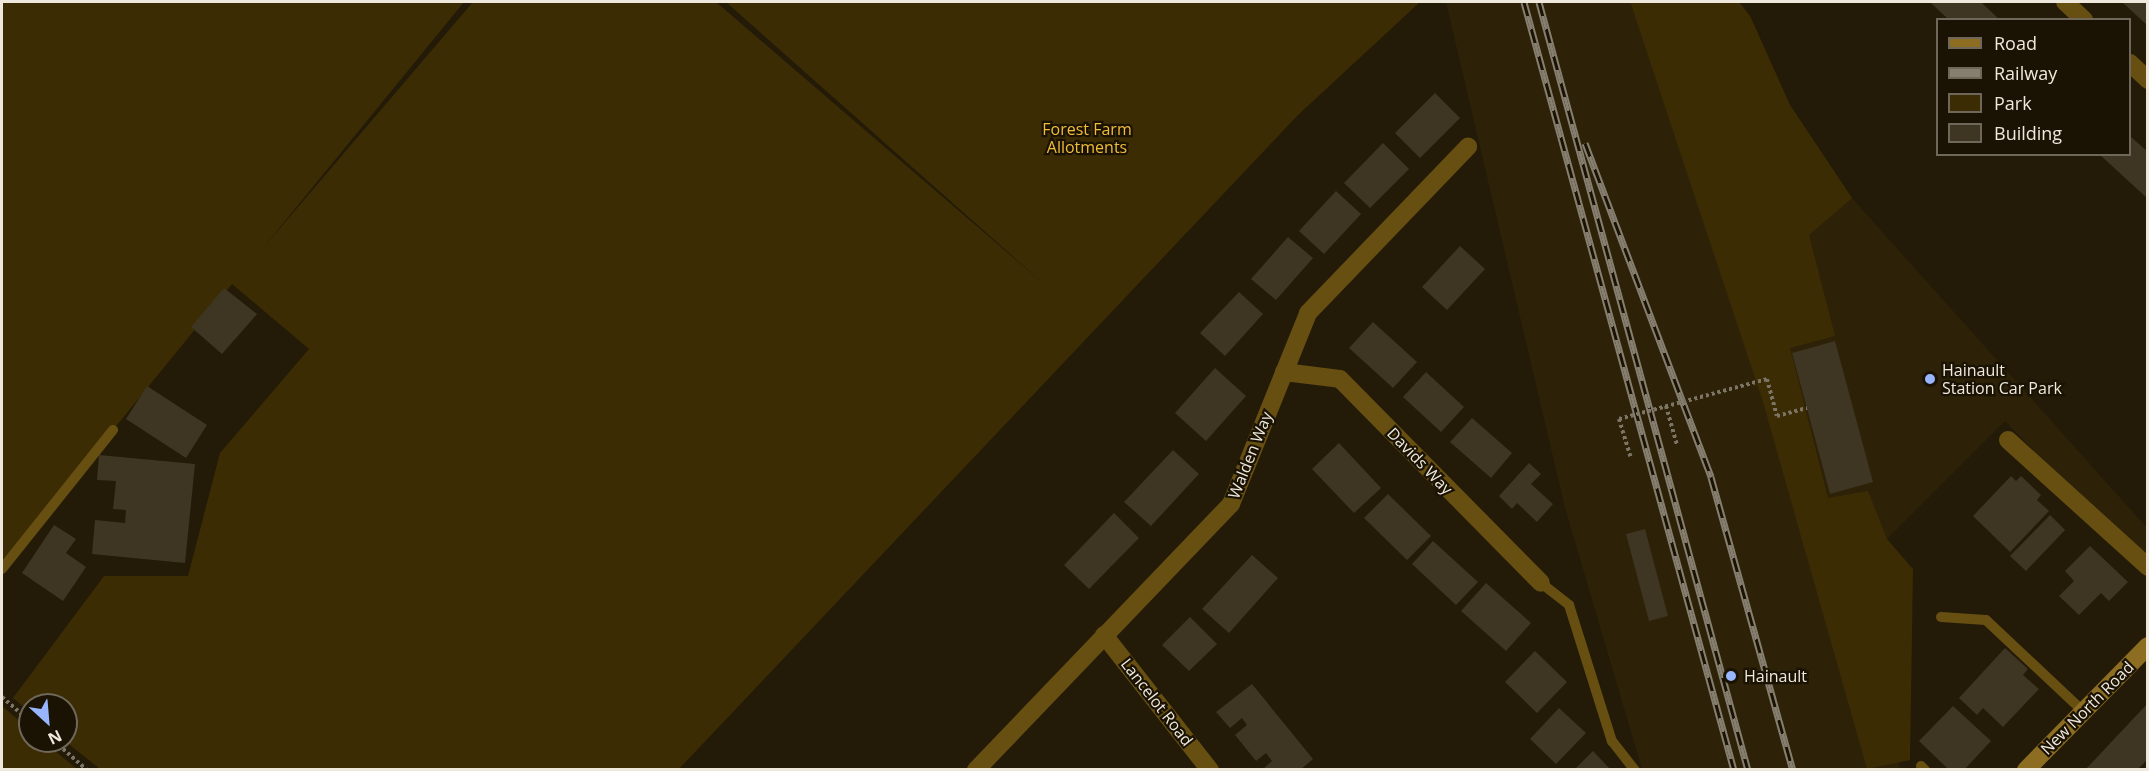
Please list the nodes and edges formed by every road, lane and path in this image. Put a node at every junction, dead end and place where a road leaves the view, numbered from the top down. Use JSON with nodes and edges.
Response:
{"nodes":[{"id":1,"x":2065,"y":2,"type":"edge"},
{"id":2,"x":2082,"y":18,"type":"edge"},
{"id":3,"x":2131,"y":64,"type":"edge"},
{"id":4,"x":2148,"y":80,"type":"edge"},
{"id":5,"x":1468,"y":147,"type":"dead end"},
{"id":6,"x":1284,"y":372,"type":"junction"},
{"id":7,"x":1666,"y":406,"type":"junction"},
{"id":8,"x":1807,"y":408,"type":"dead end"},
{"id":9,"x":113,"y":430,"type":"dead end"},
{"id":10,"x":2007,"y":440,"type":"dead end"},
{"id":11,"x":1677,"y":445,"type":"dead end"},
{"id":12,"x":1630,"y":456,"type":"dead end"},
{"id":13,"x":2148,"y":567,"type":"edge"},
{"id":14,"x":2,"y":569,"type":"edge"},
{"id":15,"x":1540,"y":583,"type":"joint"},
{"id":16,"x":1941,"y":617,"type":"dead end"},
{"id":17,"x":1104,"y":635,"type":"junction"},
{"id":18,"x":2148,"y":646,"type":"edge"},
{"id":19,"x":2,"y":697,"type":"edge"},
{"id":20,"x":18,"y":711,"type":"edge"},
{"id":21,"x":2083,"y":711,"type":"junction"},
{"id":22,"x":68,"y":753,"type":"edge"},
{"id":23,"x":87,"y":770,"type":"edge"},
{"id":24,"x":976,"y":770,"type":"edge"},
{"id":25,"x":1210,"y":770,"type":"edge"},
{"id":26,"x":1635,"y":770,"type":"edge"},
{"id":27,"x":2026,"y":770,"type":"edge"}],
"edges":[{"from":1,"to":2,"type":"street"},
{"from":3,"to":4,"type":"street"},
{"from":5,"to":6,"type":"street","name":"Walden Way"},
{"from":6,"to":15,"type":"street","name":"Davids Way"},
{"from":6,"to":17,"type":"street","name":"Walden Way"},
{"from":7,"to":8,"type":"path","bridge":true},
{"from":7,"to":11,"type":"path"},
{"from":7,"to":12,"type":"path","bridge":true},
{"from":9,"to":14,"type":"lane"},
{"from":10,"to":13,"type":"street"},
{"from":15,"to":26,"type":"lane"},
{"from":16,"to":21,"type":"lane"},
{"from":17,"to":24,"type":"street","name":"Walden Way"},
{"from":17,"to":25,"type":"street","name":"Lancelot Road"},
{"from":18,"to":21,"type":"street","name":"New North Road"},
{"from":19,"to":20,"type":"path"},
{"from":21,"to":27,"type":"street","name":"New North Road"},
{"from":22,"to":23,"type":"path"}]}
